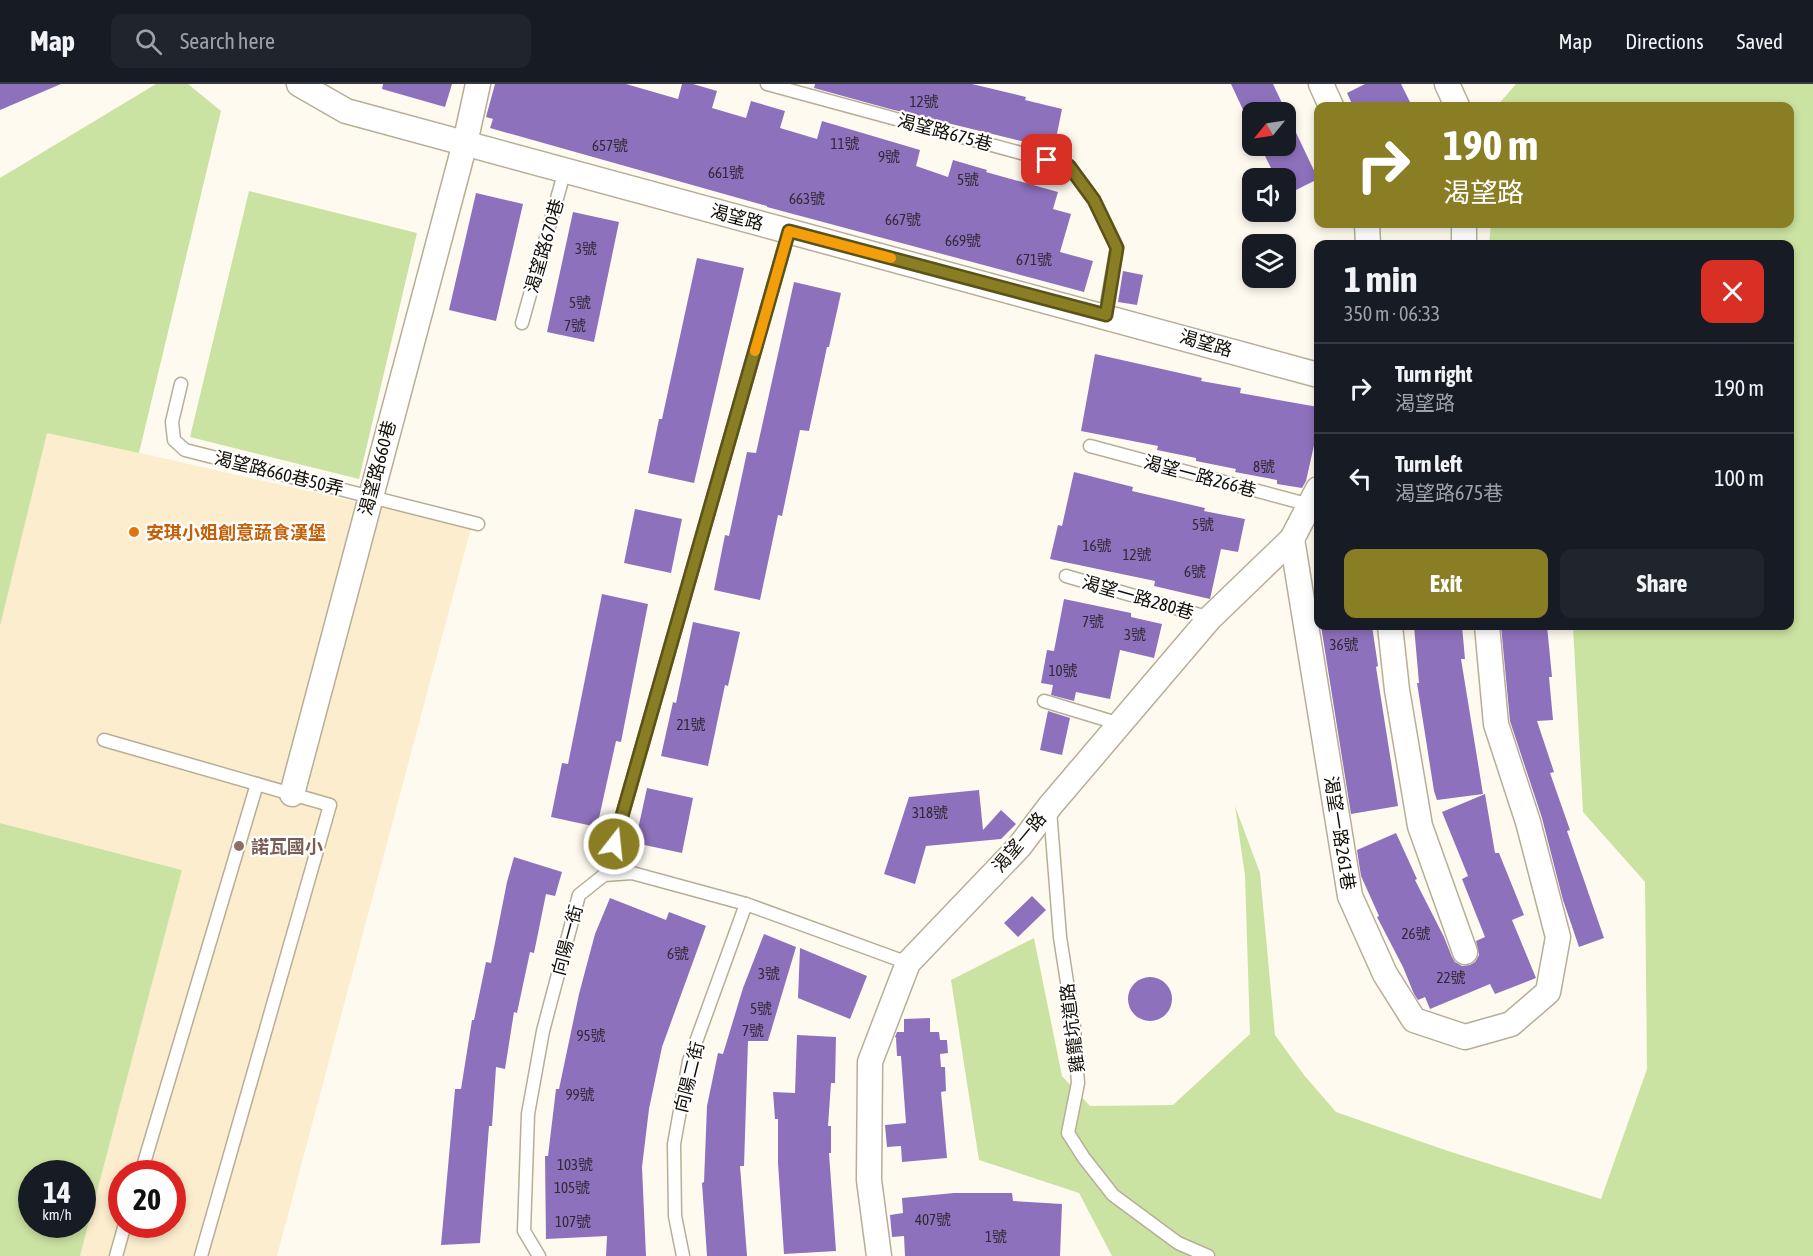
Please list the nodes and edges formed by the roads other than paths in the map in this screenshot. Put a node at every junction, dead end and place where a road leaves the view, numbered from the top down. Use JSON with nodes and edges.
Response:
{"nodes":[{"id":1,"x":299,"y":84,"type":"edge"},
{"id":2,"x":478,"y":84,"type":"edge"},
{"id":3,"x":767,"y":84,"type":"edge"},
{"id":4,"x":1321,"y":84,"type":"edge"},
{"id":5,"x":1448,"y":84,"type":"edge"},
{"id":6,"x":1329,"y":102,"type":"edge"},
{"id":7,"x":1455,"y":102,"type":"edge"},
{"id":8,"x":465,"y":143,"type":"junction"},
{"id":9,"x":565,"y":170,"type":"junction"},
{"id":10,"x":789,"y":231,"type":"junction"},
{"id":11,"x":1106,"y":315,"type":"junction"},
{"id":12,"x":522,"y":323,"type":"dead end"},
{"id":13,"x":1314,"y":374,"type":"edge"},
{"id":14,"x":181,"y":384,"type":"dead end"},
{"id":15,"x":1090,"y":446,"type":"dead end"},
{"id":16,"x":370,"y":496,"type":"junction"},
{"id":17,"x":1314,"y":497,"type":"edge"},
{"id":18,"x":478,"y":524,"type":"dead end"},
{"id":19,"x":1292,"y":539,"type":"junction"},
{"id":20,"x":1066,"y":576,"type":"dead end"},
{"id":21,"x":1210,"y":618,"type":"junction"},
{"id":22,"x":1390,"y":630,"type":"edge"},
{"id":23,"x":1487,"y":630,"type":"edge"},
{"id":24,"x":1044,"y":701,"type":"dead end"},
{"id":25,"x":1120,"y":724,"type":"junction"},
{"id":26,"x":104,"y":740,"type":"dead end"},
{"id":27,"x":257,"y":784,"type":"junction"},
{"id":28,"x":292,"y":794,"type":"junction"},
{"id":29,"x":1050,"y":806,"type":"junction"},
{"id":30,"x":614,"y":844,"type":"dead end"},
{"id":31,"x":746,"y":904,"type":"junction"},
{"id":32,"x":1465,"y":952,"type":"dead end"},
{"id":33,"x":908,"y":963,"type":"junction"},
{"id":34,"x":145,"y":1160,"type":"edge"},
{"id":35,"x":121,"y":1238,"type":"edge"},
{"id":36,"x":116,"y":1256,"type":"edge"},
{"id":37,"x":201,"y":1256,"type":"edge"},
{"id":38,"x":539,"y":1256,"type":"edge"},
{"id":39,"x":683,"y":1256,"type":"edge"},
{"id":40,"x":879,"y":1256,"type":"edge"},
{"id":41,"x":1208,"y":1256,"type":"edge"}],
"edges":[{"from":1,"to":8,"type":"street","name":"渴望路"},
{"from":2,"to":8,"type":"street","name":"渴望路660巷"},
{"from":3,"to":11,"type":"lane","name":"渴望路675巷"},
{"from":4,"to":6,"type":"street"},
{"from":5,"to":7,"type":"street"},
{"from":8,"to":9,"type":"street","name":"渴望路"},
{"from":8,"to":16,"type":"street","name":"渴望路660巷"},
{"from":9,"to":10,"type":"street","name":"渴望路"},
{"from":9,"to":12,"type":"lane","name":"渴望路670巷"},
{"from":10,"to":11,"type":"street","name":"渴望路"},
{"from":10,"to":30,"type":"lane"},
{"from":11,"to":13,"type":"street","name":"渴望路"},
{"from":14,"to":16,"type":"lane","name":"渴望路660巷50弄"},
{"from":15,"to":17,"type":"lane","name":"渴望一路266巷"},
{"from":16,"to":18,"type":"lane","name":"渴望路660巷50弄"},
{"from":16,"to":28,"type":"street","name":"渴望路660巷"},
{"from":17,"to":19,"type":"street","name":"渴望一路"},
{"from":19,"to":21,"type":"street","name":"渴望一路"},
{"from":19,"to":23,"type":"street","name":"渴望一路261巷"},
{"from":20,"to":21,"type":"lane","name":"渴望一路280巷"},
{"from":21,"to":25,"type":"street","name":"渴望一路"},
{"from":22,"to":32,"type":"street"},
{"from":24,"to":25,"type":"lane"},
{"from":25,"to":29,"type":"street","name":"渴望一路"},
{"from":26,"to":27,"type":"lane"},
{"from":27,"to":28,"type":"lane"},
{"from":27,"to":34,"type":"lane"},
{"from":28,"to":37,"type":"lane"},
{"from":29,"to":33,"type":"street","name":"渴望一路"},
{"from":29,"to":41,"type":"lane","name":"雞籠坑道路"},
{"from":31,"to":33,"type":"lane","name":"向陽一街"},
{"from":31,"to":38,"type":"lane","name":"向陽一街"},
{"from":31,"to":39,"type":"lane","name":"向陽二街"},
{"from":33,"to":40,"type":"street","name":"渴望一路"},
{"from":35,"to":36,"type":"lane"}]}
